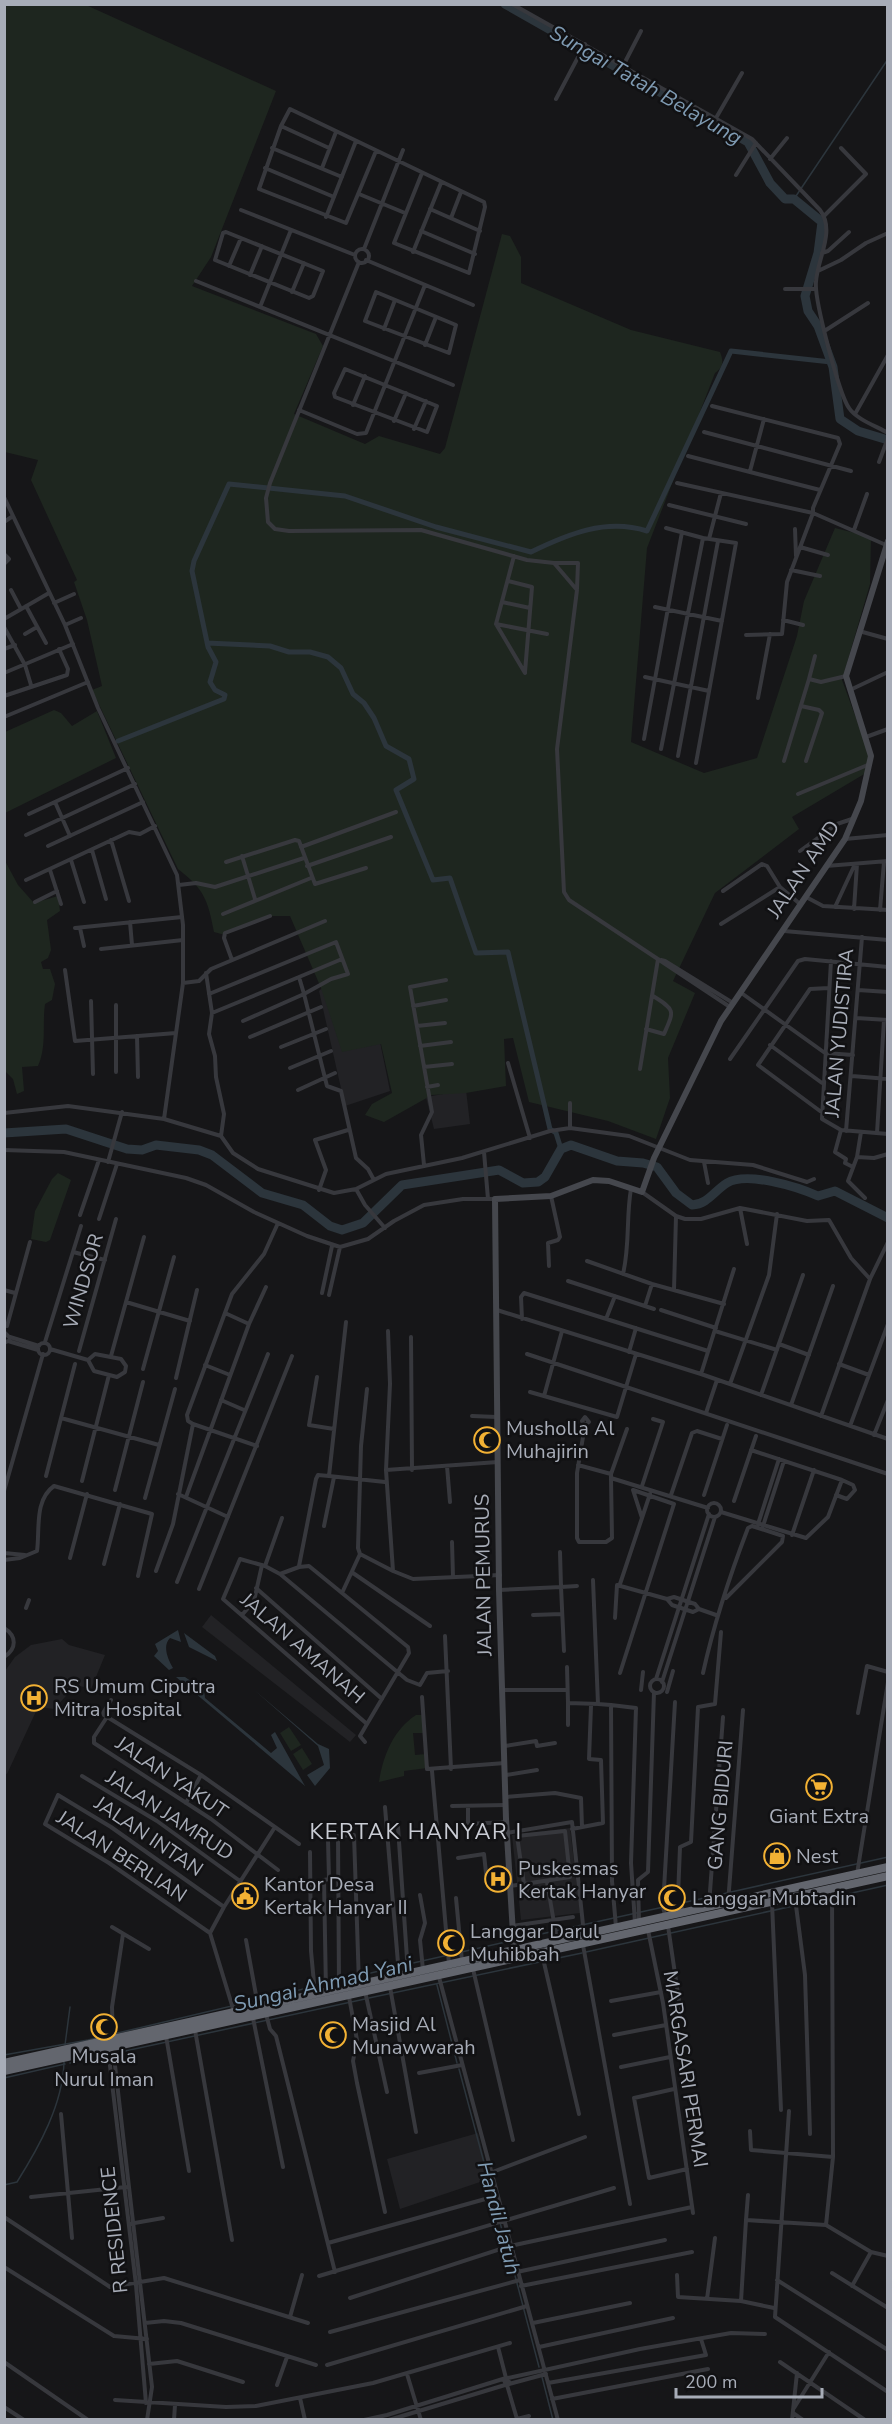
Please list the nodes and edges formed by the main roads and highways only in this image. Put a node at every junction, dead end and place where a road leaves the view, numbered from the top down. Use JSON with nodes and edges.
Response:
{"nodes":[{"id":1,"x":888,"y":1867,"type":"edge"},
{"id":2,"x":888,"y":1876,"type":"edge"},
{"id":3,"x":745,"y":1904,"type":"junction"},
{"id":4,"x":197,"y":2027,"type":"junction"},
{"id":5,"x":112,"y":2042,"type":"junction"},
{"id":6,"x":23,"y":2063,"type":"junction"},
{"id":7,"x":4,"y":2064,"type":"edge"},
{"id":8,"x":4,"y":2071,"type":"edge"}],
"edges":[{"from":1,"to":3,"type":"highway"},
{"from":2,"to":3,"type":"highway"},
{"from":3,"to":4,"type":"highway"},
{"from":3,"to":4,"type":"highway"},
{"from":4,"to":5,"type":"highway"},
{"from":4,"to":5,"type":"highway"},
{"from":5,"to":6,"type":"highway"},
{"from":6,"to":7,"type":"highway"},
{"from":6,"to":8,"type":"highway"}]}
